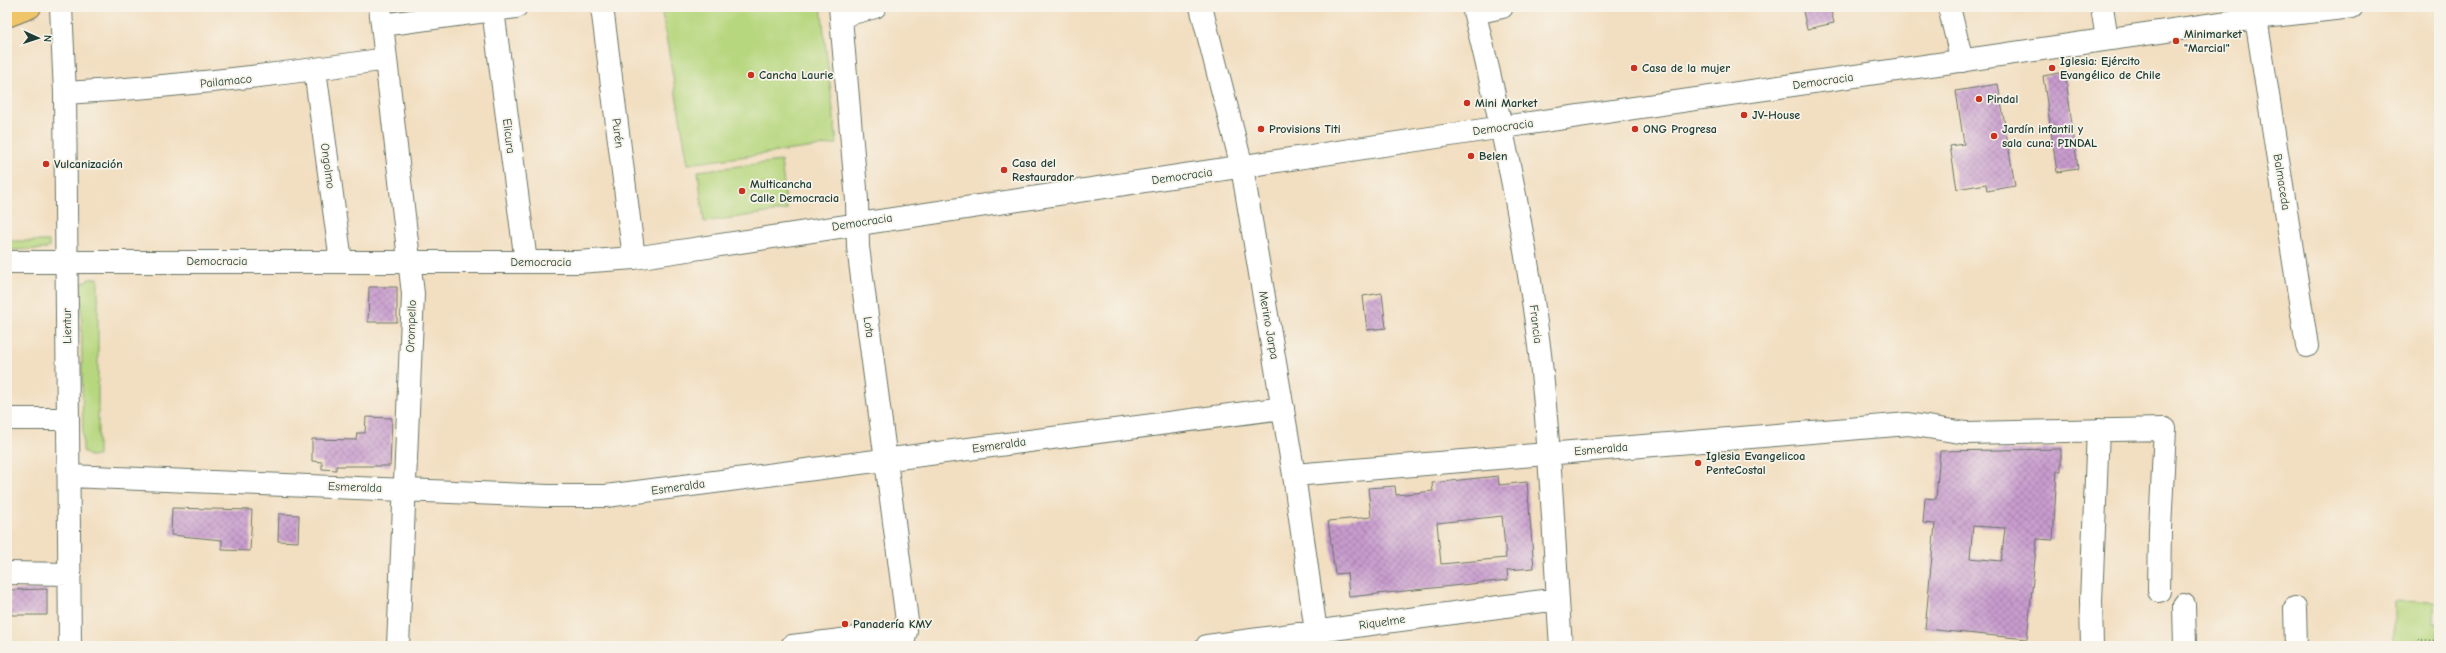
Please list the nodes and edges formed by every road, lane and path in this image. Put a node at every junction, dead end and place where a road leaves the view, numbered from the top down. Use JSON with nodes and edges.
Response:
{"nodes":[{"id":1,"x":30,"y":7,"type":"edge"},
{"id":2,"x":62,"y":7,"type":"edge"},
{"id":3,"x":516,"y":7,"type":"edge"},
{"id":4,"x":602,"y":7,"type":"edge"},
{"id":5,"x":875,"y":7,"type":"edge"},
{"id":6,"x":1201,"y":7,"type":"edge"},
{"id":7,"x":1502,"y":7,"type":"edge"},
{"id":8,"x":1949,"y":7,"type":"edge"},
{"id":9,"x":2102,"y":7,"type":"edge"},
{"id":10,"x":2352,"y":7,"type":"edge"},
{"id":11,"x":492,"y":10,"type":"junction"},
{"id":12,"x":1474,"y":10,"type":"edge"},
{"id":13,"x":2298,"y":10,"type":"edge"},
{"id":14,"x":840,"y":11,"type":"edge"},
{"id":15,"x":7,"y":16,"type":"edge"},
{"id":16,"x":381,"y":16,"type":"edge"},
{"id":17,"x":2256,"y":18,"type":"junction"},
{"id":18,"x":2107,"y":40,"type":"junction"},
{"id":19,"x":386,"y":59,"type":"junction"},
{"id":20,"x":1962,"y":60,"type":"junction"},
{"id":21,"x":315,"y":70,"type":"junction"},
{"id":22,"x":65,"y":93,"type":"junction"},
{"id":23,"x":1503,"y":127,"type":"junction"},
{"id":24,"x":1242,"y":167,"type":"junction"},
{"id":25,"x":858,"y":223,"type":"junction"},
{"id":26,"x":634,"y":258,"type":"junction"},
{"id":27,"x":341,"y":261,"type":"junction"},
{"id":28,"x":410,"y":261,"type":"junction"},
{"id":29,"x":7,"y":262,"type":"edge"},
{"id":30,"x":66,"y":262,"type":"junction"},
{"id":31,"x":526,"y":262,"type":"junction"},
{"id":32,"x":2307,"y":346,"type":"dead end"},
{"id":33,"x":1283,"y":408,"type":"junction"},
{"id":34,"x":7,"y":419,"type":"edge"},
{"id":35,"x":68,"y":419,"type":"junction"},
{"id":36,"x":2098,"y":430,"type":"junction"},
{"id":37,"x":1548,"y":454,"type":"junction"},
{"id":38,"x":887,"y":460,"type":"junction"},
{"id":39,"x":1294,"y":475,"type":"junction"},
{"id":40,"x":69,"y":476,"type":"junction"},
{"id":41,"x":404,"y":489,"type":"junction"},
{"id":42,"x":7,"y":573,"type":"edge"},
{"id":43,"x":70,"y":574,"type":"junction"},
{"id":44,"x":2159,"y":591,"type":"dead end"},
{"id":45,"x":1558,"y":599,"type":"junction"},
{"id":46,"x":2184,"y":605,"type":"dead end"},
{"id":47,"x":2295,"y":608,"type":"dead end"},
{"id":48,"x":1317,"y":638,"type":"edge"},
{"id":49,"x":905,"y":639,"type":"edge"},
{"id":50,"x":2439,"y":640,"type":"edge"},
{"id":51,"x":70,"y":646,"type":"edge"},
{"id":52,"x":398,"y":646,"type":"edge"},
{"id":53,"x":792,"y":646,"type":"edge"},
{"id":54,"x":1207,"y":646,"type":"edge"},
{"id":55,"x":1561,"y":646,"type":"edge"},
{"id":56,"x":2092,"y":646,"type":"edge"},
{"id":57,"x":2185,"y":646,"type":"edge"},
{"id":58,"x":2296,"y":646,"type":"edge"},
{"id":59,"x":2415,"y":646,"type":"edge"}],
"edges":[{"from":1,"to":15,"type":"main road"},
{"from":2,"to":22,"type":"street","name":"Lientur"},
{"from":3,"to":11,"type":"street"},
{"from":4,"to":26,"type":"street","name":"Purén"},
{"from":5,"to":14,"type":"street"},
{"from":6,"to":24,"type":"street","name":"Merino Jarpa"},
{"from":7,"to":12,"type":"street"},
{"from":8,"to":20,"type":"street"},
{"from":9,"to":18,"type":"street"},
{"from":10,"to":13,"type":"street","name":"Democracia"},
{"from":11,"to":16,"type":"street"},
{"from":11,"to":31,"type":"street","name":"Elicura"},
{"from":12,"to":23,"type":"street","name":"Francia"},
{"from":13,"to":17,"type":"street","name":"Democracia"},
{"from":14,"to":25,"type":"street","name":"Lota"},
{"from":16,"to":19,"type":"street","name":"Orompello"},
{"from":17,"to":18,"type":"street","name":"Democracia"},
{"from":17,"to":32,"type":"street","name":"Balmaceda"},
{"from":18,"to":20,"type":"street","name":"Democracia"},
{"from":19,"to":21,"type":"street","name":"Pailamaco"},
{"from":19,"to":28,"type":"street","name":"Orompello"},
{"from":20,"to":23,"type":"street","name":"Democracia"},
{"from":21,"to":22,"type":"street","name":"Pailamaco"},
{"from":21,"to":27,"type":"street","name":"Ongolmo"},
{"from":22,"to":30,"type":"street","name":"Lientur"},
{"from":23,"to":24,"type":"street","name":"Democracia"},
{"from":23,"to":37,"type":"street","name":"Francia"},
{"from":24,"to":25,"type":"street","name":"Democracia"},
{"from":24,"to":33,"type":"street","name":"Merino Jarpa"},
{"from":25,"to":26,"type":"street","name":"Democracia"},
{"from":25,"to":38,"type":"street","name":"Lota"},
{"from":26,"to":31,"type":"street","name":"Democracia"},
{"from":27,"to":28,"type":"street","name":"Democracia"},
{"from":27,"to":30,"type":"street","name":"Democracia"},
{"from":28,"to":31,"type":"street","name":"Democracia"},
{"from":28,"to":41,"type":"street","name":"Orompello"},
{"from":29,"to":30,"type":"street","name":"Democracia"},
{"from":30,"to":35,"type":"street","name":"Lientur"},
{"from":33,"to":38,"type":"street","name":"Esmeralda"},
{"from":33,"to":39,"type":"street","name":"Merino Jarpa"},
{"from":34,"to":35,"type":"street"},
{"from":35,"to":40,"type":"street","name":"Lientur"},
{"from":36,"to":37,"type":"street","name":"Esmeralda"},
{"from":36,"to":44,"type":"street","name":"Esmeralda"},
{"from":36,"to":56,"type":"street"},
{"from":37,"to":39,"type":"street","name":"Esmeralda"},
{"from":37,"to":45,"type":"street","name":"Francia"},
{"from":38,"to":41,"type":"street","name":"Esmeralda"},
{"from":38,"to":49,"type":"street","name":"Lota"},
{"from":39,"to":48,"type":"street","name":"Merino Jarpa"},
{"from":40,"to":41,"type":"street","name":"Esmeralda"},
{"from":40,"to":43,"type":"street","name":"Lientur"},
{"from":41,"to":52,"type":"street","name":"Orompello"},
{"from":42,"to":43,"type":"street"},
{"from":43,"to":51,"type":"street","name":"Lientur"},
{"from":45,"to":48,"type":"street","name":"Riquelme"},
{"from":45,"to":55,"type":"street","name":"Francia"},
{"from":46,"to":57,"type":"street"},
{"from":47,"to":58,"type":"street"},
{"from":48,"to":54,"type":"street","name":"Riquelme"},
{"from":49,"to":53,"type":"street"},
{"from":50,"to":59,"type":"path"}]}
